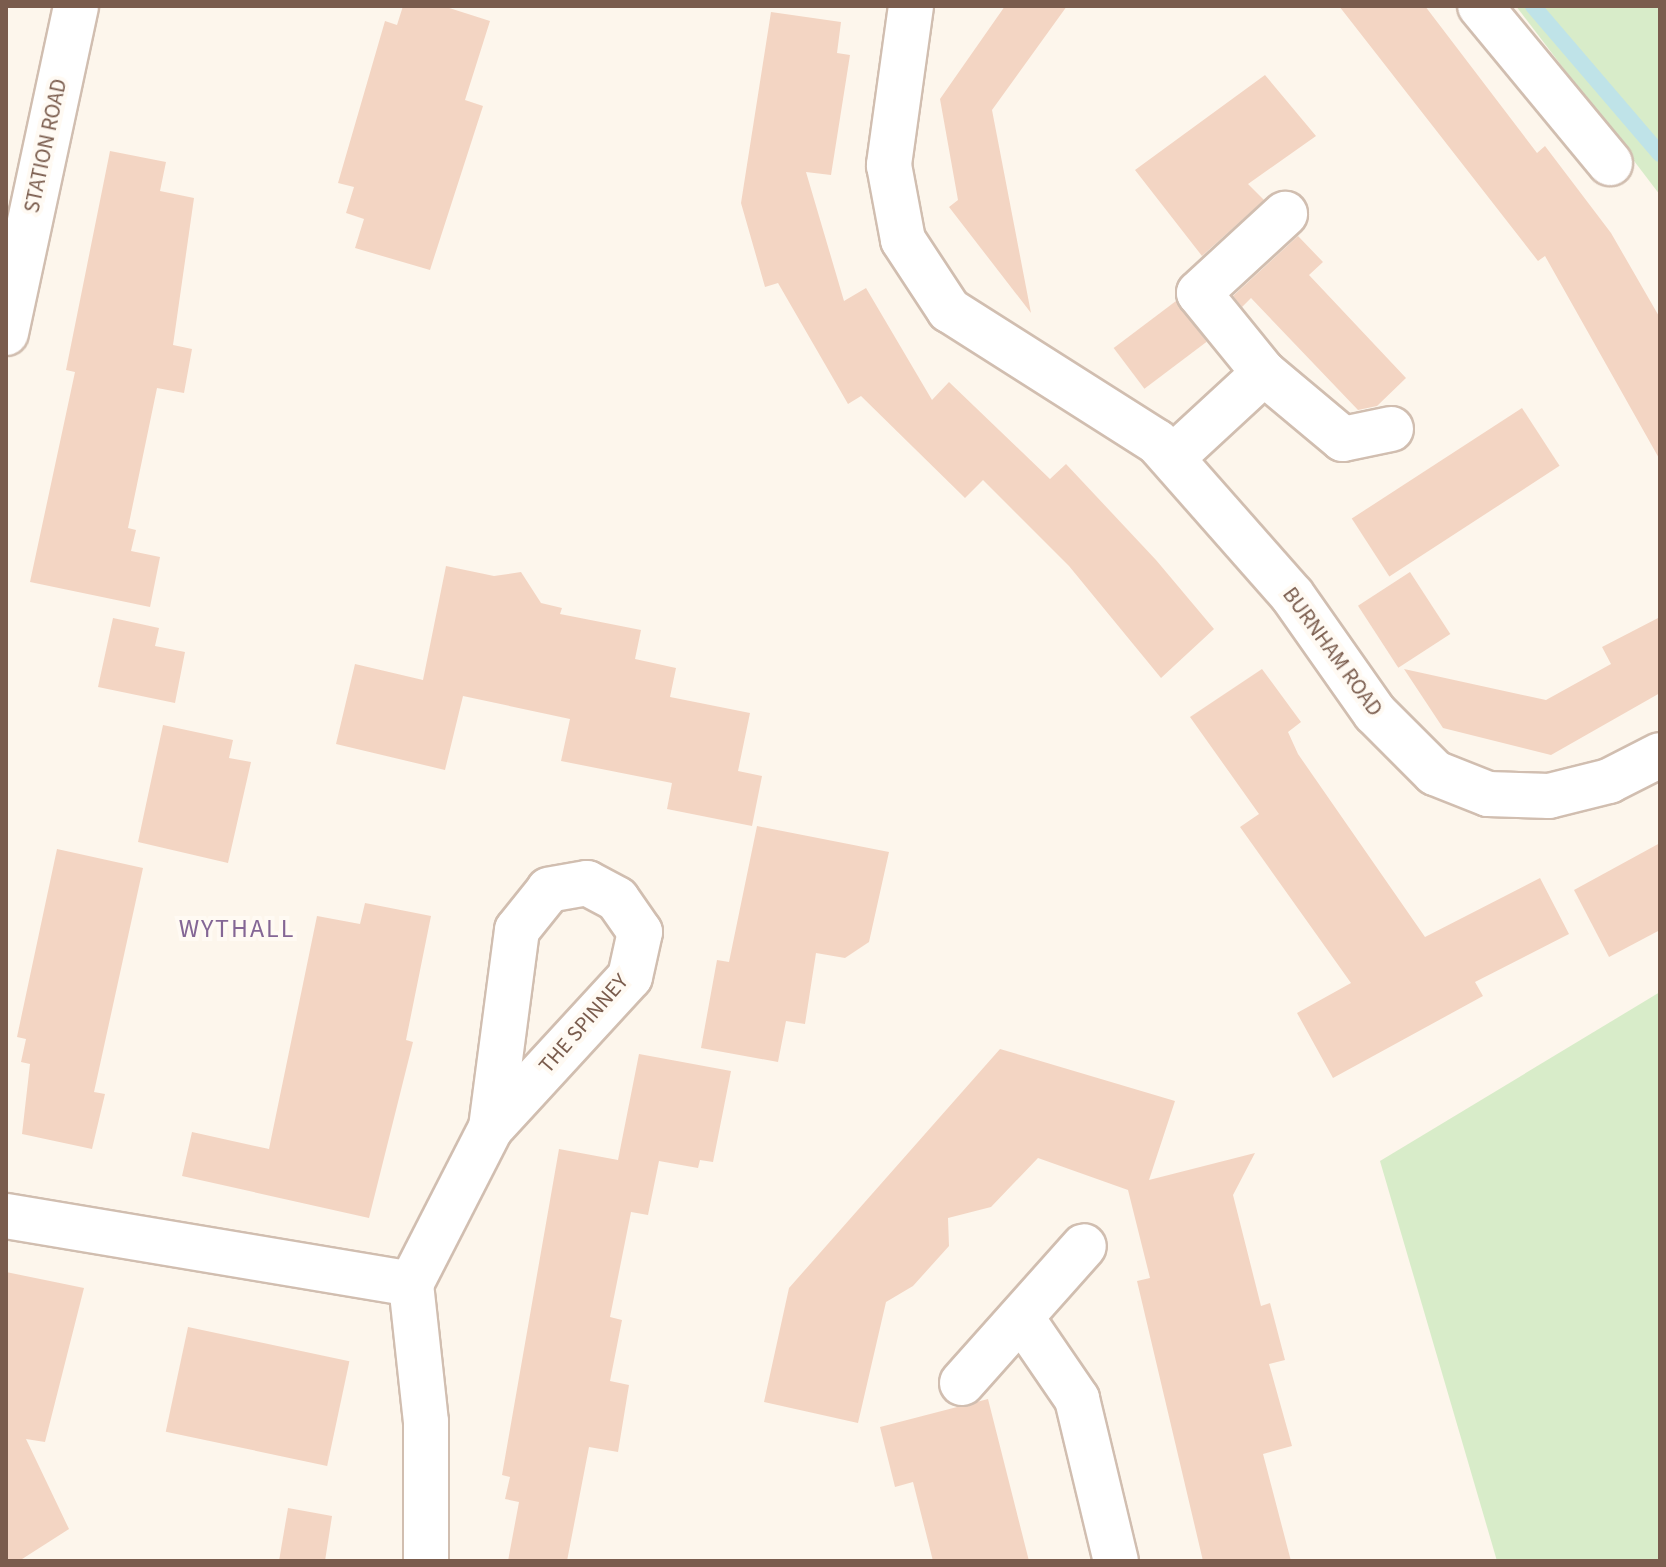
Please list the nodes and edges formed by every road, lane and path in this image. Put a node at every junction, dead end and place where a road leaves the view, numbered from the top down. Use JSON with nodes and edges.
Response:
{"nodes":[{"id":1,"x":76,"y":6,"type":"edge"},
{"id":2,"x":911,"y":6,"type":"edge"},
{"id":3,"x":1480,"y":6,"type":"edge"},
{"id":4,"x":1610,"y":163,"type":"dead end"},
{"id":5,"x":1285,"y":214,"type":"dead end"},
{"id":6,"x":6,"y":333,"type":"edge"},
{"id":7,"x":1264,"y":373,"type":"junction"},
{"id":8,"x":1391,"y":429,"type":"dead end"},
{"id":9,"x":1173,"y":457,"type":"junction"},
{"id":10,"x":1660,"y":755,"type":"edge"},
{"id":11,"x":491,"y":1128,"type":"junction"},
{"id":12,"x":6,"y":1216,"type":"edge"},
{"id":13,"x":1084,"y":1246,"type":"dead end"},
{"id":14,"x":411,"y":1284,"type":"junction"},
{"id":15,"x":1023,"y":1320,"type":"junction"},
{"id":16,"x":962,"y":1383,"type":"dead end"},
{"id":17,"x":426,"y":1561,"type":"edge"},
{"id":18,"x":1116,"y":1561,"type":"edge"}],
"edges":[{"from":1,"to":6,"type":"street","name":"STATION ROAD"},
{"from":2,"to":9,"type":"street","name":"BURNHAM ROAD"},
{"from":3,"to":4,"type":"street"},
{"from":5,"to":7,"type":"street"},
{"from":7,"to":8,"type":"street"},
{"from":7,"to":9,"type":"street"},
{"from":9,"to":10,"type":"street","name":"BURNHAM ROAD"},
{"from":11,"to":11,"type":"street","name":"THE SPINNEY"},
{"from":11,"to":14,"type":"street","name":"THE SPINNEY"},
{"from":12,"to":14,"type":"street"},
{"from":13,"to":15,"type":"street"},
{"from":14,"to":17,"type":"street"},
{"from":15,"to":16,"type":"street"},
{"from":15,"to":18,"type":"street"}]}
